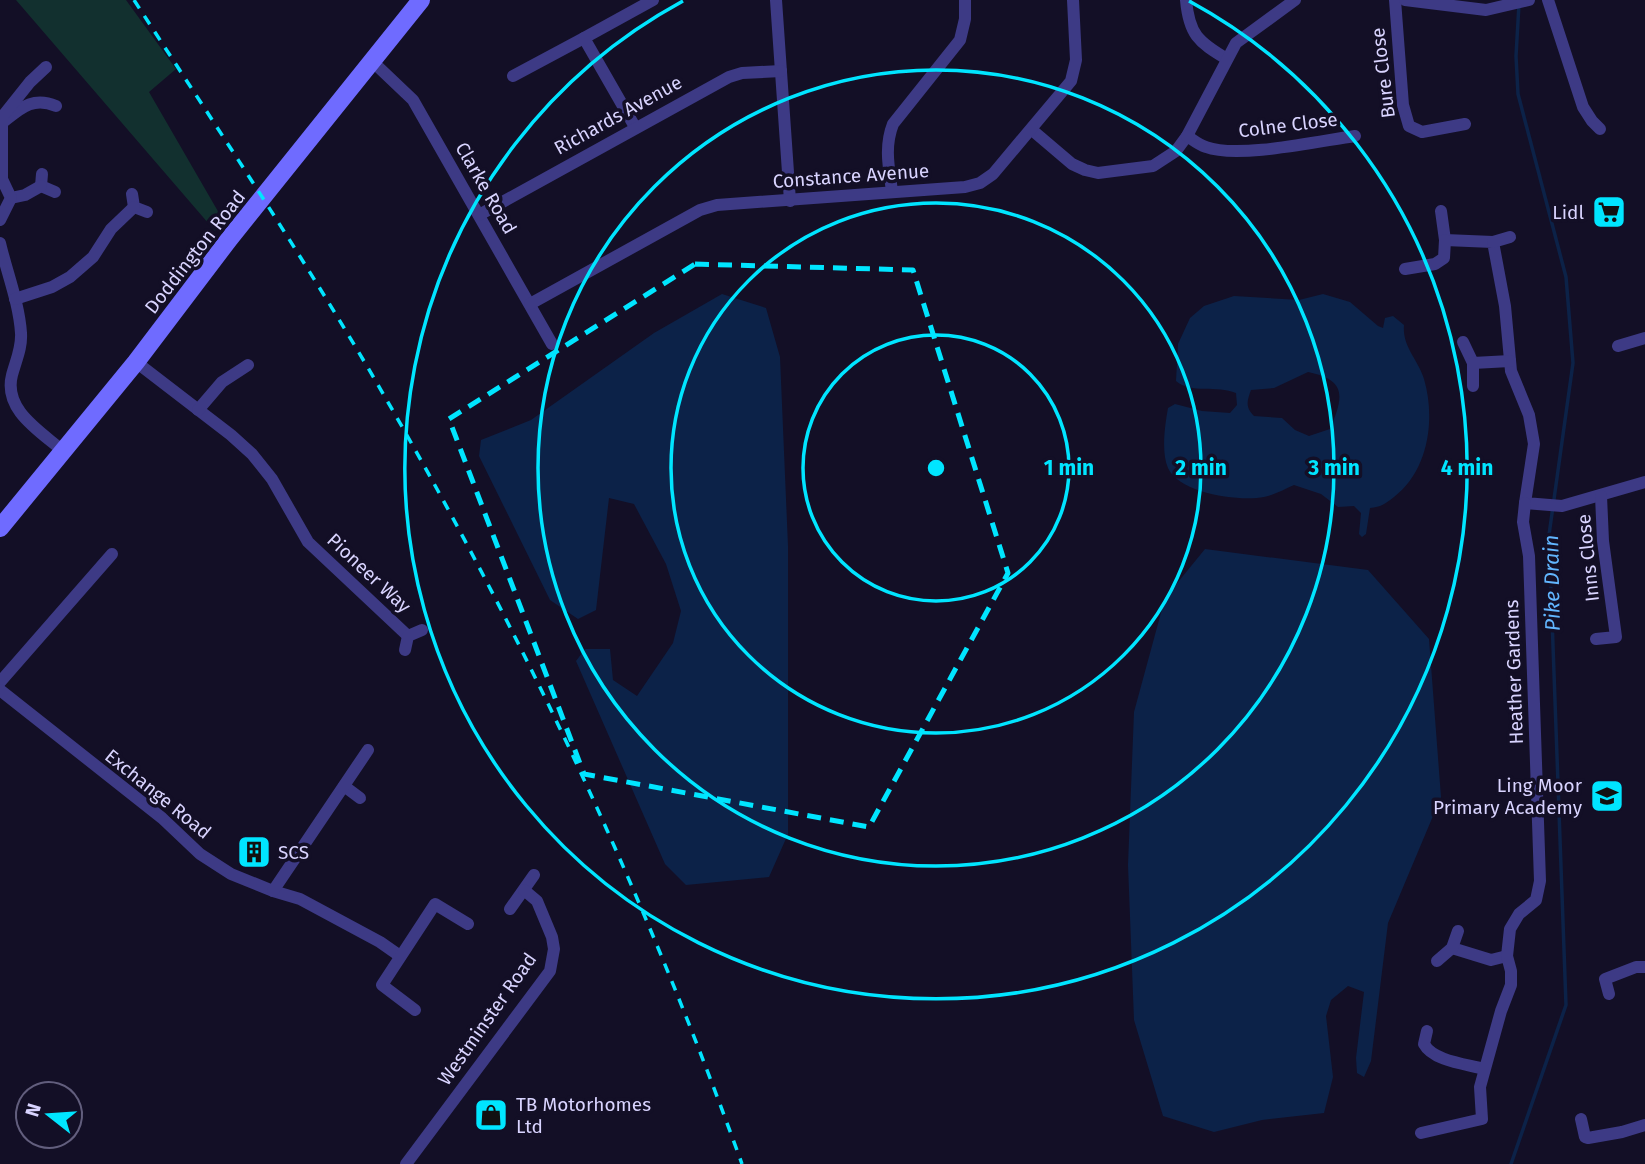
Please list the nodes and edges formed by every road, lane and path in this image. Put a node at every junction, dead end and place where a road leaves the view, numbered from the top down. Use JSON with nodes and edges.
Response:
{"nodes":[{"id":1,"x":421,"y":0,"type":"edge"},
{"id":2,"x":653,"y":0,"type":"edge"},
{"id":3,"x":776,"y":0,"type":"edge"},
{"id":4,"x":965,"y":0,"type":"edge"},
{"id":5,"x":1073,"y":0,"type":"edge"},
{"id":6,"x":1186,"y":0,"type":"edge"},
{"id":7,"x":1295,"y":0,"type":"edge"},
{"id":8,"x":1395,"y":0,"type":"edge"},
{"id":9,"x":1405,"y":0,"type":"edge"},
{"id":10,"x":1548,"y":0,"type":"edge"},
{"id":11,"x":1522,"y":2,"type":"edge"},
{"id":12,"x":1456,"y":3,"type":"edge"},
{"id":13,"x":584,"y":38,"type":"junction"},
{"id":14,"x":1227,"y":59,"type":"junction"},
{"id":15,"x":372,"y":61,"type":"junction"},
{"id":16,"x":46,"y":67,"type":"dead end"},
{"id":17,"x":781,"y":71,"type":"junction"},
{"id":18,"x":513,"y":76,"type":"dead end"},
{"id":19,"x":56,"y":106,"type":"dead end"},
{"id":20,"x":2,"y":124,"type":"junction"},
{"id":21,"x":1465,"y":124,"type":"dead end"},
{"id":22,"x":635,"y":127,"type":"junction"},
{"id":23,"x":1600,"y":129,"type":"dead end"},
{"id":24,"x":1032,"y":130,"type":"junction"},
{"id":25,"x":1187,"y":136,"type":"junction"},
{"id":26,"x":1354,"y":136,"type":"dead end"},
{"id":27,"x":892,"y":191,"type":"junction"},
{"id":28,"x":55,"y":192,"type":"dead end"},
{"id":29,"x":11,"y":198,"type":"junction"},
{"id":30,"x":790,"y":201,"type":"junction"},
{"id":31,"x":1441,"y":211,"type":"dead end"},
{"id":32,"x":147,"y":212,"type":"dead end"},
{"id":33,"x":479,"y":215,"type":"junction"},
{"id":34,"x":0,"y":220,"type":"edge"},
{"id":35,"x":1510,"y":237,"type":"dead end"},
{"id":36,"x":1445,"y":240,"type":"junction"},
{"id":37,"x":1493,"y":242,"type":"junction"},
{"id":38,"x":0,"y":243,"type":"edge"},
{"id":39,"x":1405,"y":270,"type":"dead end"},
{"id":40,"x":15,"y":299,"type":"junction"},
{"id":41,"x":530,"y":304,"type":"junction"},
{"id":42,"x":1645,"y":338,"type":"edge"},
{"id":43,"x":1463,"y":342,"type":"dead end"},
{"id":44,"x":552,"y":344,"type":"dead end"},
{"id":45,"x":1618,"y":346,"type":"dead end"},
{"id":46,"x":1510,"y":361,"type":"junction"},
{"id":47,"x":136,"y":362,"type":"junction"},
{"id":48,"x":1473,"y":363,"type":"junction"},
{"id":49,"x":248,"y":365,"type":"dead end"},
{"id":50,"x":1473,"y":386,"type":"dead end"},
{"id":51,"x":5,"y":392,"type":"edge"},
{"id":52,"x":198,"y":410,"type":"junction"},
{"id":53,"x":63,"y":451,"type":"junction"},
{"id":54,"x":1645,"y":482,"type":"edge"},
{"id":55,"x":1601,"y":496,"type":"junction"},
{"id":56,"x":1525,"y":503,"type":"junction"},
{"id":57,"x":0,"y":528,"type":"edge"},
{"id":58,"x":112,"y":554,"type":"dead end"},
{"id":59,"x":422,"y":630,"type":"dead end"},
{"id":60,"x":408,"y":636,"type":"junction"},
{"id":61,"x":1596,"y":639,"type":"dead end"},
{"id":62,"x":405,"y":650,"type":"dead end"},
{"id":63,"x":0,"y":682,"type":"edge"},
{"id":64,"x":0,"y":690,"type":"edge"},
{"id":65,"x":368,"y":750,"type":"dead end"},
{"id":66,"x":344,"y":786,"type":"junction"},
{"id":67,"x":360,"y":798,"type":"dead end"},
{"id":68,"x":534,"y":875,"type":"dead end"},
{"id":69,"x":524,"y":890,"type":"junction"},
{"id":70,"x":273,"y":891,"type":"junction"},
{"id":71,"x":510,"y":909,"type":"dead end"},
{"id":72,"x":468,"y":924,"type":"dead end"},
{"id":73,"x":1458,"y":931,"type":"dead end"},
{"id":74,"x":1452,"y":948,"type":"junction"},
{"id":75,"x":400,"y":956,"type":"junction"},
{"id":76,"x":1507,"y":956,"type":"junction"},
{"id":77,"x":1437,"y":961,"type":"dead end"},
{"id":78,"x":1645,"y":967,"type":"edge"},
{"id":79,"x":1609,"y":994,"type":"dead end"},
{"id":80,"x":415,"y":1010,"type":"dead end"},
{"id":81,"x":1427,"y":1031,"type":"dead end"},
{"id":82,"x":1484,"y":1069,"type":"junction"},
{"id":83,"x":1581,"y":1119,"type":"dead end"},
{"id":84,"x":1645,"y":1125,"type":"edge"},
{"id":85,"x":1421,"y":1133,"type":"dead end"},
{"id":86,"x":406,"y":1164,"type":"edge"}],
"edges":[{"from":1,"to":15,"type":"main road","name":"Doddington Road"},
{"from":2,"to":13,"type":"street"},
{"from":3,"to":17,"type":"street"},
{"from":4,"to":27,"type":"street"},
{"from":5,"to":24,"type":"street","name":"Constance Avenue"},
{"from":6,"to":14,"type":"street"},
{"from":7,"to":14,"type":"street"},
{"from":8,"to":21,"type":"street","name":"Bure Close"},
{"from":9,"to":12,"type":"street"},
{"from":10,"to":23,"type":"street"},
{"from":11,"to":12,"type":"street"},
{"from":13,"to":18,"type":"street"},
{"from":13,"to":22,"type":"street"},
{"from":14,"to":25,"type":"street"},
{"from":15,"to":33,"type":"street","name":"Clarke Road"},
{"from":15,"to":47,"type":"main road","name":"Doddington Road"},
{"from":16,"to":20,"type":"street"},
{"from":17,"to":22,"type":"street","name":"Richards Avenue"},
{"from":17,"to":30,"type":"street"},
{"from":19,"to":20,"type":"street"},
{"from":20,"to":29,"type":"street"},
{"from":22,"to":33,"type":"street","name":"Richards Avenue"},
{"from":24,"to":25,"type":"street"},
{"from":24,"to":27,"type":"street","name":"Constance Avenue"},
{"from":25,"to":26,"type":"street","name":"Colne Close"},
{"from":27,"to":30,"type":"street","name":"Constance Avenue"},
{"from":28,"to":29,"type":"street"},
{"from":29,"to":34,"type":"street"},
{"from":30,"to":41,"type":"street","name":"Constance Avenue"},
{"from":31,"to":36,"type":"street"},
{"from":32,"to":40,"type":"street"},
{"from":33,"to":41,"type":"street","name":"Clarke Road"},
{"from":35,"to":37,"type":"street"},
{"from":36,"to":37,"type":"street"},
{"from":36,"to":39,"type":"street"},
{"from":37,"to":46,"type":"street","name":"Heather Gardens"},
{"from":38,"to":40,"type":"street"},
{"from":40,"to":51,"type":"street"},
{"from":41,"to":44,"type":"street","name":"Clarke Road"},
{"from":42,"to":45,"type":"street"},
{"from":43,"to":48,"type":"street"},
{"from":46,"to":48,"type":"street"},
{"from":46,"to":56,"type":"street","name":"Heather Gardens"},
{"from":47,"to":52,"type":"street","name":"Pioneer Way"},
{"from":47,"to":53,"type":"main road","name":"Doddington Road"},
{"from":48,"to":50,"type":"street"},
{"from":49,"to":52,"type":"street"},
{"from":51,"to":53,"type":"street"},
{"from":52,"to":60,"type":"street","name":"Pioneer Way"},
{"from":53,"to":57,"type":"main road","name":"Doddington Road"},
{"from":54,"to":55,"type":"street"},
{"from":55,"to":56,"type":"street"},
{"from":55,"to":61,"type":"street","name":"Inns Close"},
{"from":56,"to":76,"type":"street","name":"Heather Gardens"},
{"from":58,"to":63,"type":"street"},
{"from":59,"to":60,"type":"street"},
{"from":60,"to":62,"type":"street"},
{"from":64,"to":70,"type":"street","name":"Exchange Road"},
{"from":65,"to":66,"type":"street"},
{"from":66,"to":67,"type":"street"},
{"from":66,"to":70,"type":"street"},
{"from":68,"to":69,"type":"street"},
{"from":69,"to":71,"type":"street"},
{"from":69,"to":86,"type":"street","name":"Westminster Road"},
{"from":70,"to":75,"type":"street","name":"Exchange Road"},
{"from":72,"to":75,"type":"street"},
{"from":73,"to":74,"type":"street"},
{"from":74,"to":76,"type":"street"},
{"from":74,"to":77,"type":"street"},
{"from":75,"to":80,"type":"street"},
{"from":76,"to":82,"type":"street","name":"Heather Gardens"},
{"from":78,"to":79,"type":"street"},
{"from":81,"to":82,"type":"street"},
{"from":82,"to":85,"type":"street","name":"Heather Gardens"},
{"from":83,"to":84,"type":"street"}]}
